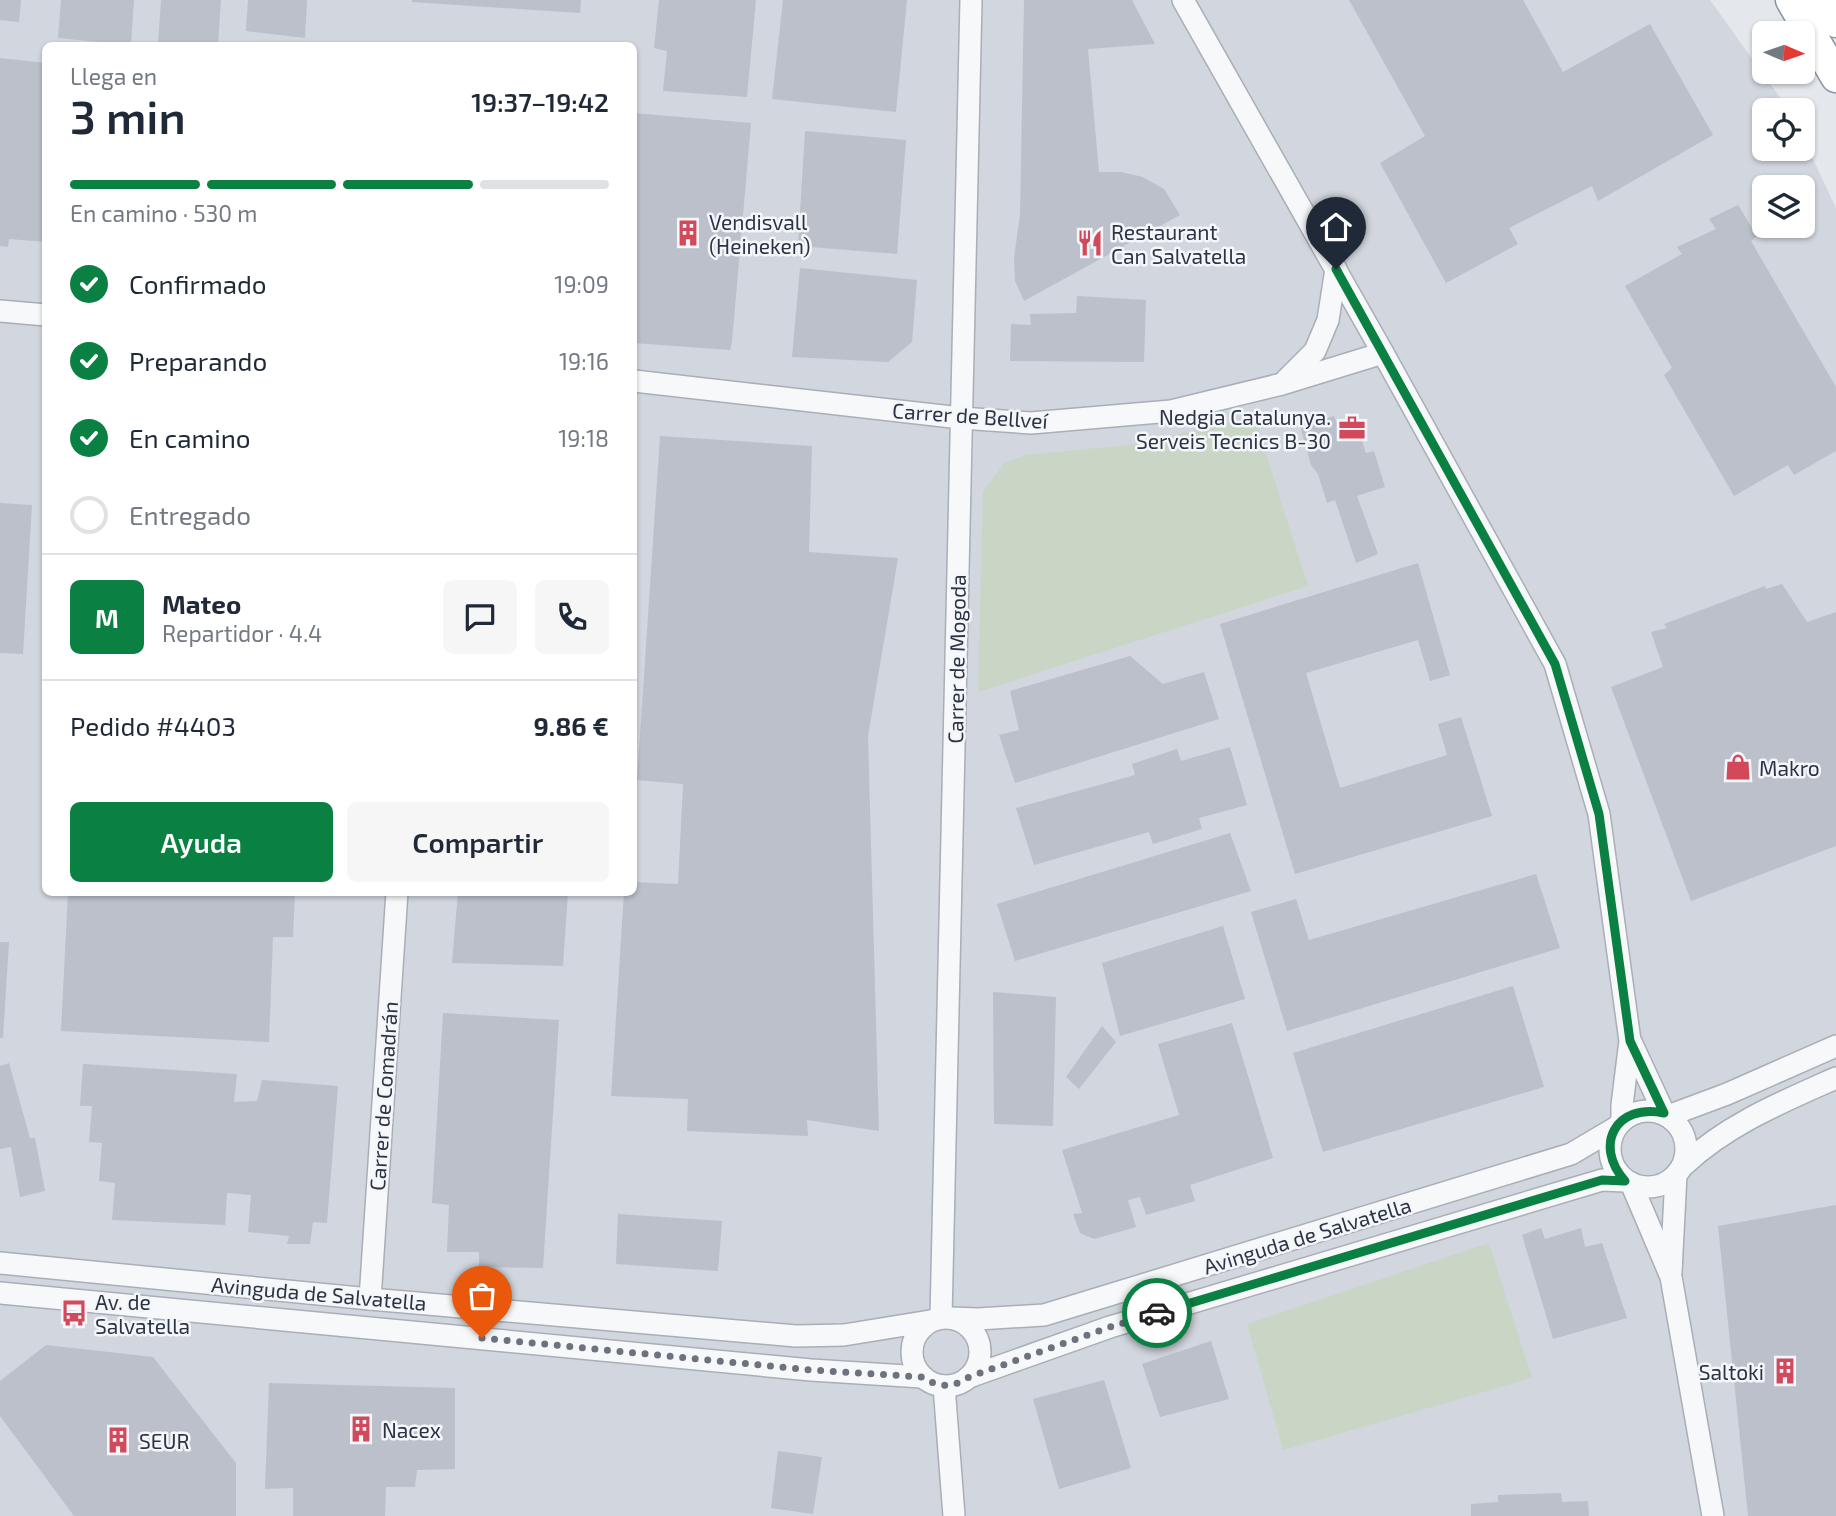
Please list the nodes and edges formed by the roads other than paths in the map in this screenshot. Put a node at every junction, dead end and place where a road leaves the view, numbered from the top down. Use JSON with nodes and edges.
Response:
{"nodes":[{"id":1,"x":971,"y":0,"type":"edge"},
{"id":2,"x":1183,"y":0,"type":"edge"},
{"id":3,"x":1791,"y":0,"type":"edge"},
{"id":4,"x":1822,"y":0,"type":"edge"},
{"id":5,"x":1836,"y":22,"type":"edge"},
{"id":6,"x":1836,"y":77,"type":"edge"},
{"id":7,"x":1336,"y":269,"type":"junction"},
{"id":8,"x":0,"y":311,"type":"edge"},
{"id":9,"x":42,"y":315,"type":"edge"},
{"id":10,"x":1383,"y":353,"type":"junction"},
{"id":11,"x":637,"y":381,"type":"edge"},
{"id":12,"x":1282,"y":384,"type":"junction"},
{"id":13,"x":961,"y":418,"type":"junction"},
{"id":14,"x":397,"y":896,"type":"edge"},
{"id":15,"x":1630,"y":1041,"type":"junction"},
{"id":16,"x":1836,"y":1046,"type":"edge"},
{"id":17,"x":1836,"y":1078,"type":"edge"},
{"id":18,"x":1666,"y":1115,"type":"junction"},
{"id":19,"x":1619,"y":1125,"type":"junction"},
{"id":20,"x":1680,"y":1170,"type":"junction"},
{"id":21,"x":1628,"y":1182,"type":"junction"},
{"id":22,"x":0,"y":1263,"type":"edge"},
{"id":23,"x":1671,"y":1277,"type":"junction"},
{"id":24,"x":0,"y":1293,"type":"edge"},
{"id":25,"x":370,"y":1298,"type":"junction"},
{"id":26,"x":940,"y":1319,"type":"junction"},
{"id":27,"x":922,"y":1377,"type":"junction"},
{"id":28,"x":969,"y":1377,"type":"junction"},
{"id":29,"x":944,"y":1387,"type":"junction"},
{"id":30,"x":954,"y":1516,"type":"edge"},
{"id":31,"x":1713,"y":1516,"type":"edge"}],
"edges":[{"from":1,"to":13,"type":"street","name":"Carrer de Mogoda"},
{"from":2,"to":7,"type":"street"},
{"from":3,"to":6,"type":"highway"},
{"from":4,"to":5,"type":"highway"},
{"from":7,"to":10,"type":"street"},
{"from":7,"to":12,"type":"street"},
{"from":8,"to":9,"type":"street"},
{"from":10,"to":12,"type":"street","name":"Carrer de Bellveí"},
{"from":10,"to":15,"type":"street"},
{"from":11,"to":13,"type":"street","name":"Carrer de Bellveí"},
{"from":12,"to":13,"type":"street","name":"Carrer de Bellveí"},
{"from":13,"to":26,"type":"street","name":"Carrer de Mogoda"},
{"from":14,"to":25,"type":"street","name":"Carrer de Comadrán"},
{"from":15,"to":18,"type":"street"},
{"from":15,"to":19,"type":"street"},
{"from":16,"to":18,"type":"street"},
{"from":17,"to":20,"type":"street"},
{"from":18,"to":19,"type":"street"},
{"from":18,"to":20,"type":"street"},
{"from":19,"to":21,"type":"street"},
{"from":19,"to":26,"type":"street","name":"Avinguda de Salvatella"},
{"from":20,"to":21,"type":"street"},
{"from":20,"to":23,"type":"street"},
{"from":21,"to":23,"type":"street"},
{"from":21,"to":28,"type":"street","name":"Avinguda de Salvatella"},
{"from":22,"to":25,"type":"street","name":"Avinguda de Salvatella"},
{"from":23,"to":31,"type":"street"},
{"from":24,"to":27,"type":"street","name":"Avinguda de Salvatella"},
{"from":25,"to":26,"type":"street","name":"Avinguda de Salvatella"},
{"from":26,"to":27,"type":"street"},
{"from":26,"to":28,"type":"street"},
{"from":27,"to":29,"type":"street"},
{"from":28,"to":29,"type":"street"},
{"from":29,"to":30,"type":"street"}]}
